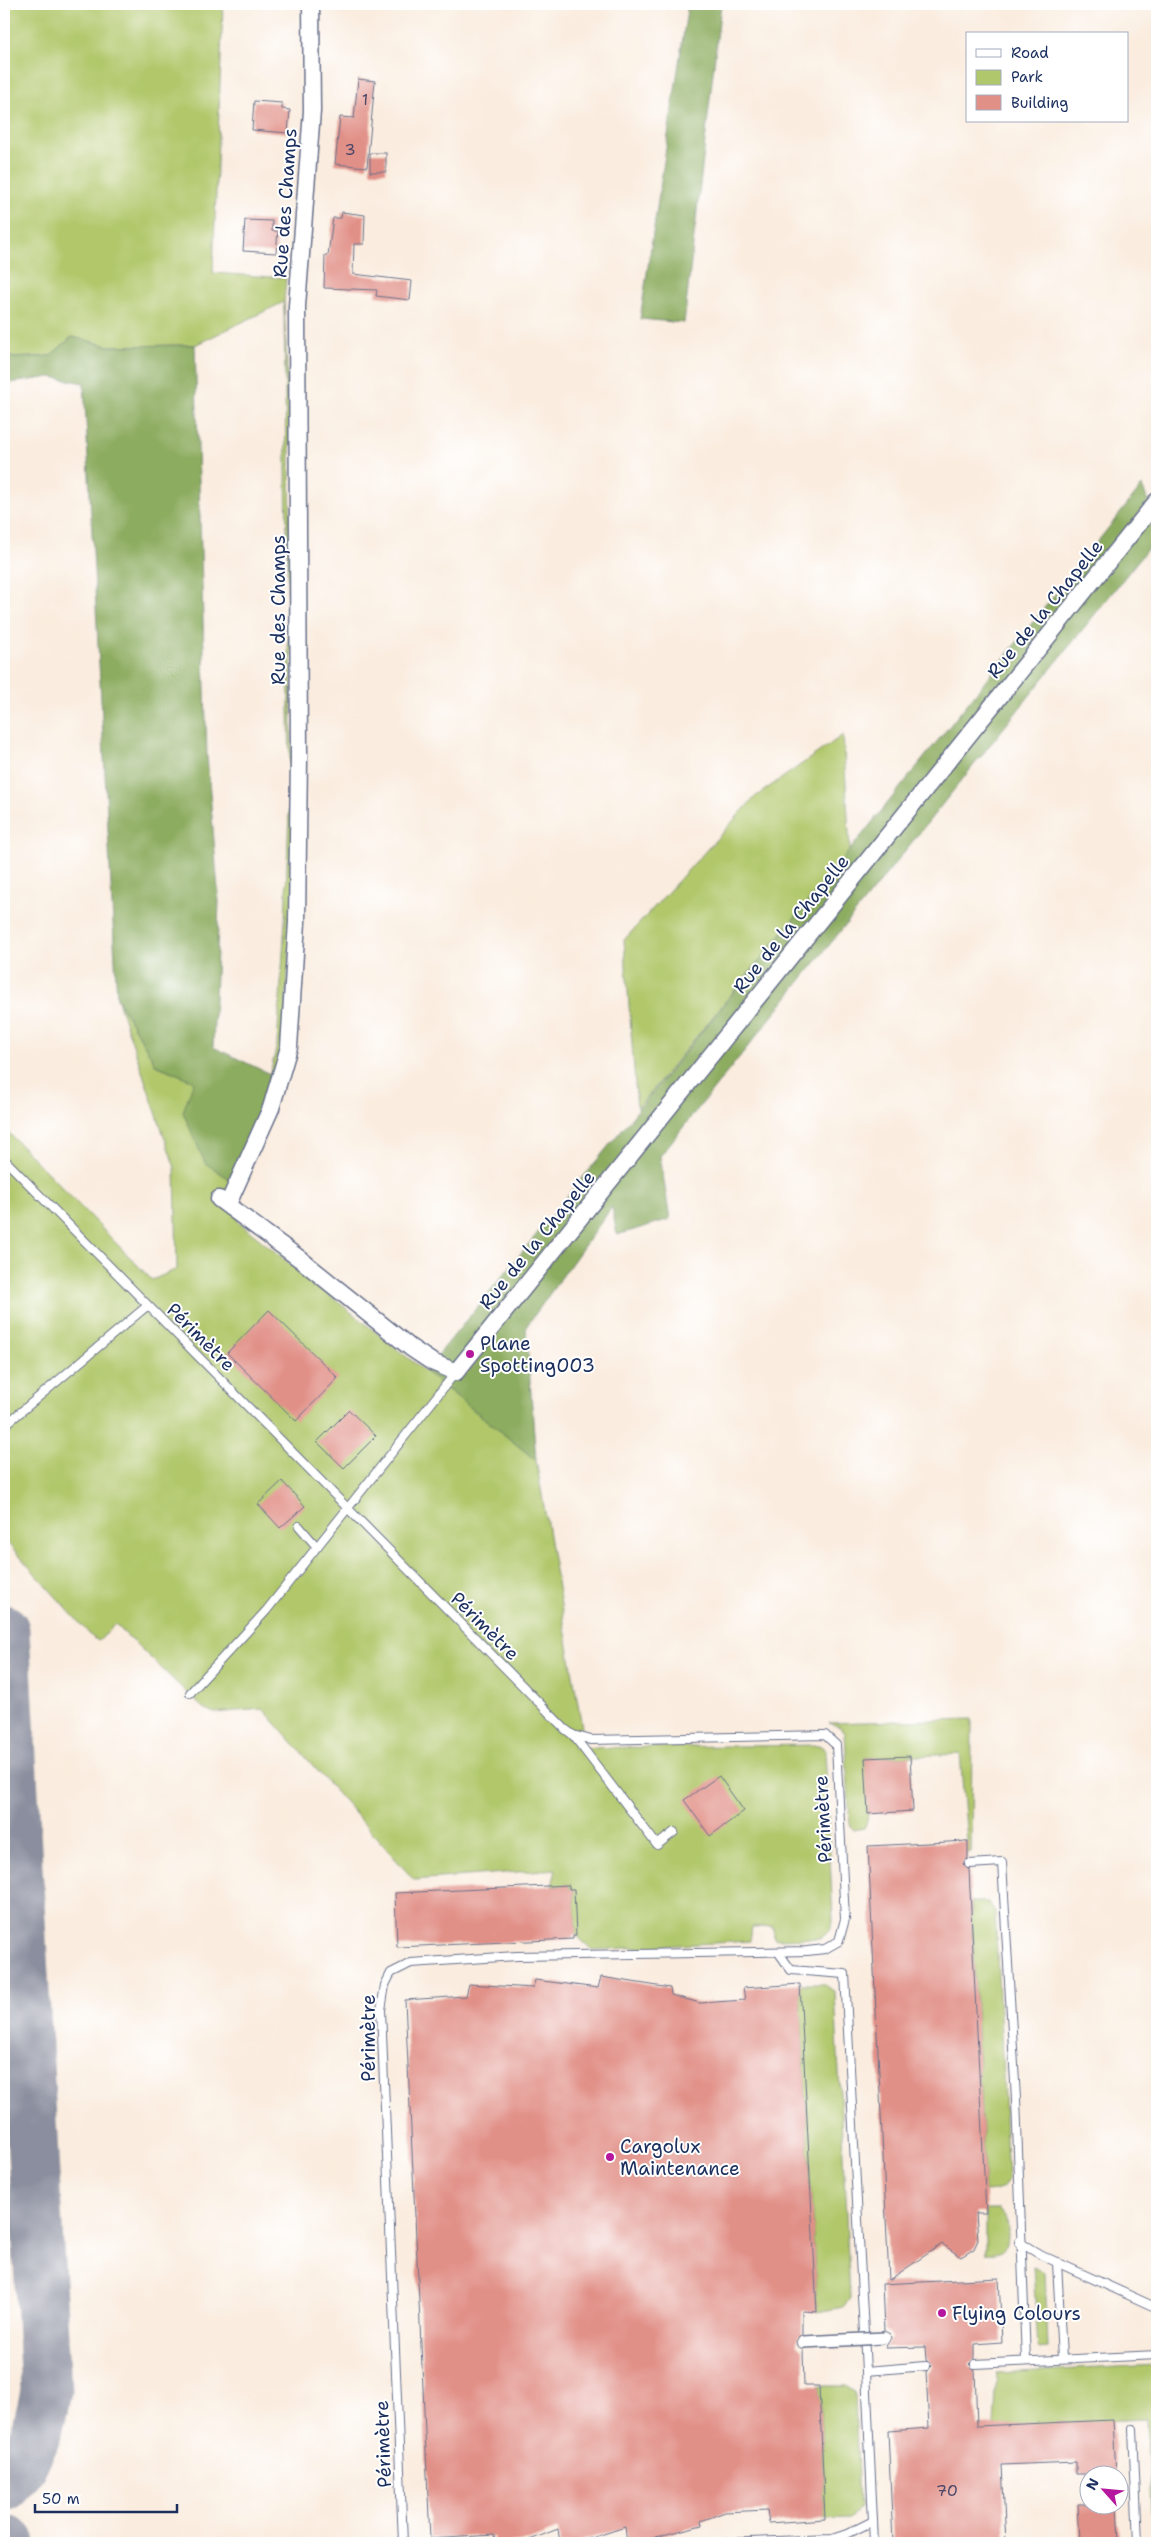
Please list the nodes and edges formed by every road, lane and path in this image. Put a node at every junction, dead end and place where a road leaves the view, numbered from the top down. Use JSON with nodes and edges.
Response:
{"nodes":[{"id":1,"x":311,"y":4,"type":"edge"},
{"id":2,"x":1157,"y":501,"type":"edge"},
{"id":3,"x":4,"y":1159,"type":"edge"},
{"id":4,"x":147,"y":1306,"type":"junction"},
{"id":5,"x":456,"y":1372,"type":"junction"},
{"id":6,"x":4,"y":1426,"type":"edge"},
{"id":7,"x":347,"y":1509,"type":"junction"},
{"id":8,"x":298,"y":1526,"type":"dead end"},
{"id":9,"x":317,"y":1547,"type":"junction"},
{"id":10,"x":190,"y":1693,"type":"dead end"},
{"id":11,"x":573,"y":1735,"type":"junction"},
{"id":12,"x":674,"y":1832,"type":"dead end"},
{"id":13,"x":969,"y":1864,"type":"dead end"},
{"id":14,"x":779,"y":1953,"type":"junction"},
{"id":15,"x":1019,"y":2242,"type":"junction"},
{"id":16,"x":1057,"y":2262,"type":"junction"},
{"id":17,"x":1157,"y":2308,"type":"edge"},
{"id":18,"x":884,"y":2338,"type":"dead end"},
{"id":19,"x":803,"y":2342,"type":"dead end"},
{"id":20,"x":1157,"y":2355,"type":"edge"},
{"id":21,"x":1062,"y":2359,"type":"junction"},
{"id":22,"x":1026,"y":2360,"type":"junction"},
{"id":23,"x":975,"y":2364,"type":"dead end"},
{"id":24,"x":926,"y":2366,"type":"dead end"},
{"id":25,"x":866,"y":2371,"type":"junction"},
{"id":26,"x":1133,"y":2429,"type":"dead end"},
{"id":27,"x":873,"y":2521,"type":"junction"},
{"id":28,"x":844,"y":2539,"type":"edge"},
{"id":29,"x":403,"y":2543,"type":"edge"},
{"id":30,"x":722,"y":2543,"type":"edge"},
{"id":31,"x":874,"y":2543,"type":"edge"},
{"id":32,"x":1138,"y":2543,"type":"edge"}],
"edges":[{"from":1,"to":5,"type":"street","name":"Rue des Champs"},
{"from":2,"to":5,"type":"street","name":"Rue de la Chapelle"},
{"from":3,"to":4,"type":"lane","name":"Périmètre"},
{"from":4,"to":6,"type":"lane"},
{"from":4,"to":7,"type":"lane","name":"Périmètre"},
{"from":5,"to":7,"type":"lane"},
{"from":7,"to":9,"type":"lane"},
{"from":7,"to":11,"type":"lane","name":"Périmètre"},
{"from":8,"to":9,"type":"lane"},
{"from":9,"to":10,"type":"lane"},
{"from":11,"to":12,"type":"lane"},
{"from":11,"to":14,"type":"lane","name":"Périmètre"},
{"from":13,"to":15,"type":"lane"},
{"from":14,"to":25,"type":"lane"},
{"from":14,"to":29,"type":"lane","name":"Périmètre"},
{"from":15,"to":16,"type":"lane"},
{"from":15,"to":22,"type":"lane"},
{"from":16,"to":17,"type":"lane"},
{"from":16,"to":21,"type":"lane"},
{"from":18,"to":19,"type":"street","bridge":true},
{"from":20,"to":21,"type":"lane"},
{"from":21,"to":22,"type":"lane"},
{"from":22,"to":23,"type":"lane"},
{"from":24,"to":25,"type":"lane"},
{"from":25,"to":27,"type":"lane"},
{"from":26,"to":32,"type":"lane"},
{"from":27,"to":28,"type":"lane"},
{"from":27,"to":31,"type":"lane"},
{"from":28,"to":30,"type":"lane"}]}
